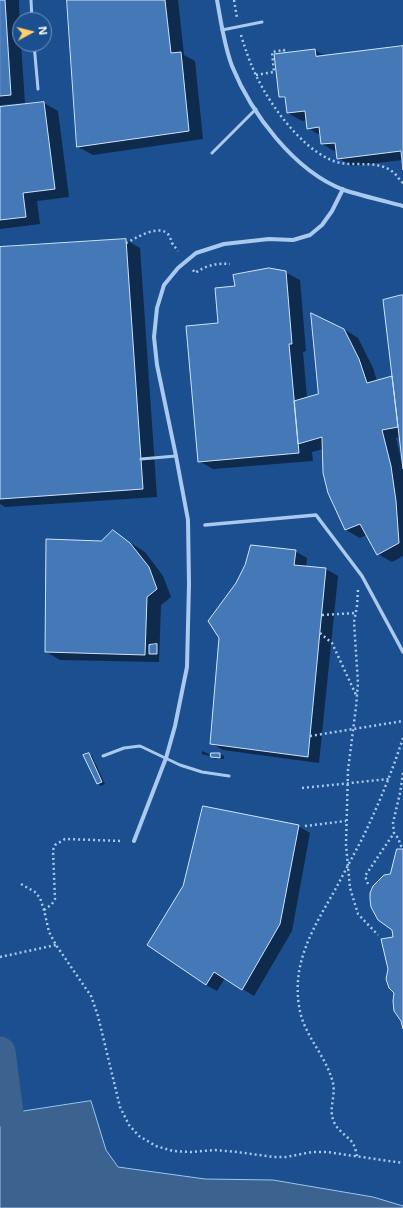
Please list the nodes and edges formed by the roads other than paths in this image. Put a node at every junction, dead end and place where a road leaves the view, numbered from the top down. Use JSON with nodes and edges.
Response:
{"nodes":[{"id":1,"x":31,"y":0,"type":"edge"},
{"id":2,"x":217,"y":0,"type":"edge"},
{"id":3,"x":32,"y":12,"type":"edge"},
{"id":4,"x":262,"y":22,"type":"dead end"},
{"id":5,"x":222,"y":30,"type":"junction"},
{"id":6,"x":35,"y":52,"type":"edge"},
{"id":7,"x":38,"y":89,"type":"dead end"},
{"id":8,"x":256,"y":109,"type":"junction"},
{"id":9,"x":212,"y":153,"type":"dead end"},
{"id":10,"x":343,"y":189,"type":"junction"},
{"id":11,"x":403,"y":206,"type":"edge"},
{"id":12,"x":176,"y":456,"type":"junction"},
{"id":13,"x":141,"y":458,"type":"dead end"},
{"id":14,"x":205,"y":525,"type":"dead end"},
{"id":15,"x":403,"y":652,"type":"edge"},
{"id":16,"x":103,"y":756,"type":"dead end"},
{"id":17,"x":166,"y":758,"type":"junction"},
{"id":18,"x":229,"y":776,"type":"dead end"},
{"id":19,"x":134,"y":842,"type":"road end"}],
"edges":[{"from":1,"to":3,"type":"lane"},
{"from":2,"to":5,"type":"street"},
{"from":4,"to":5,"type":"lane"},
{"from":5,"to":8,"type":"street"},
{"from":6,"to":7,"type":"lane"},
{"from":8,"to":9,"type":"lane"},
{"from":8,"to":10,"type":"street"},
{"from":10,"to":11,"type":"street"},
{"from":10,"to":12,"type":"street"},
{"from":12,"to":13,"type":"lane"},
{"from":12,"to":17,"type":"street"},
{"from":14,"to":15,"type":"street"},
{"from":16,"to":17,"type":"lane"},
{"from":17,"to":18,"type":"lane"},
{"from":17,"to":19,"type":"street"}]}
